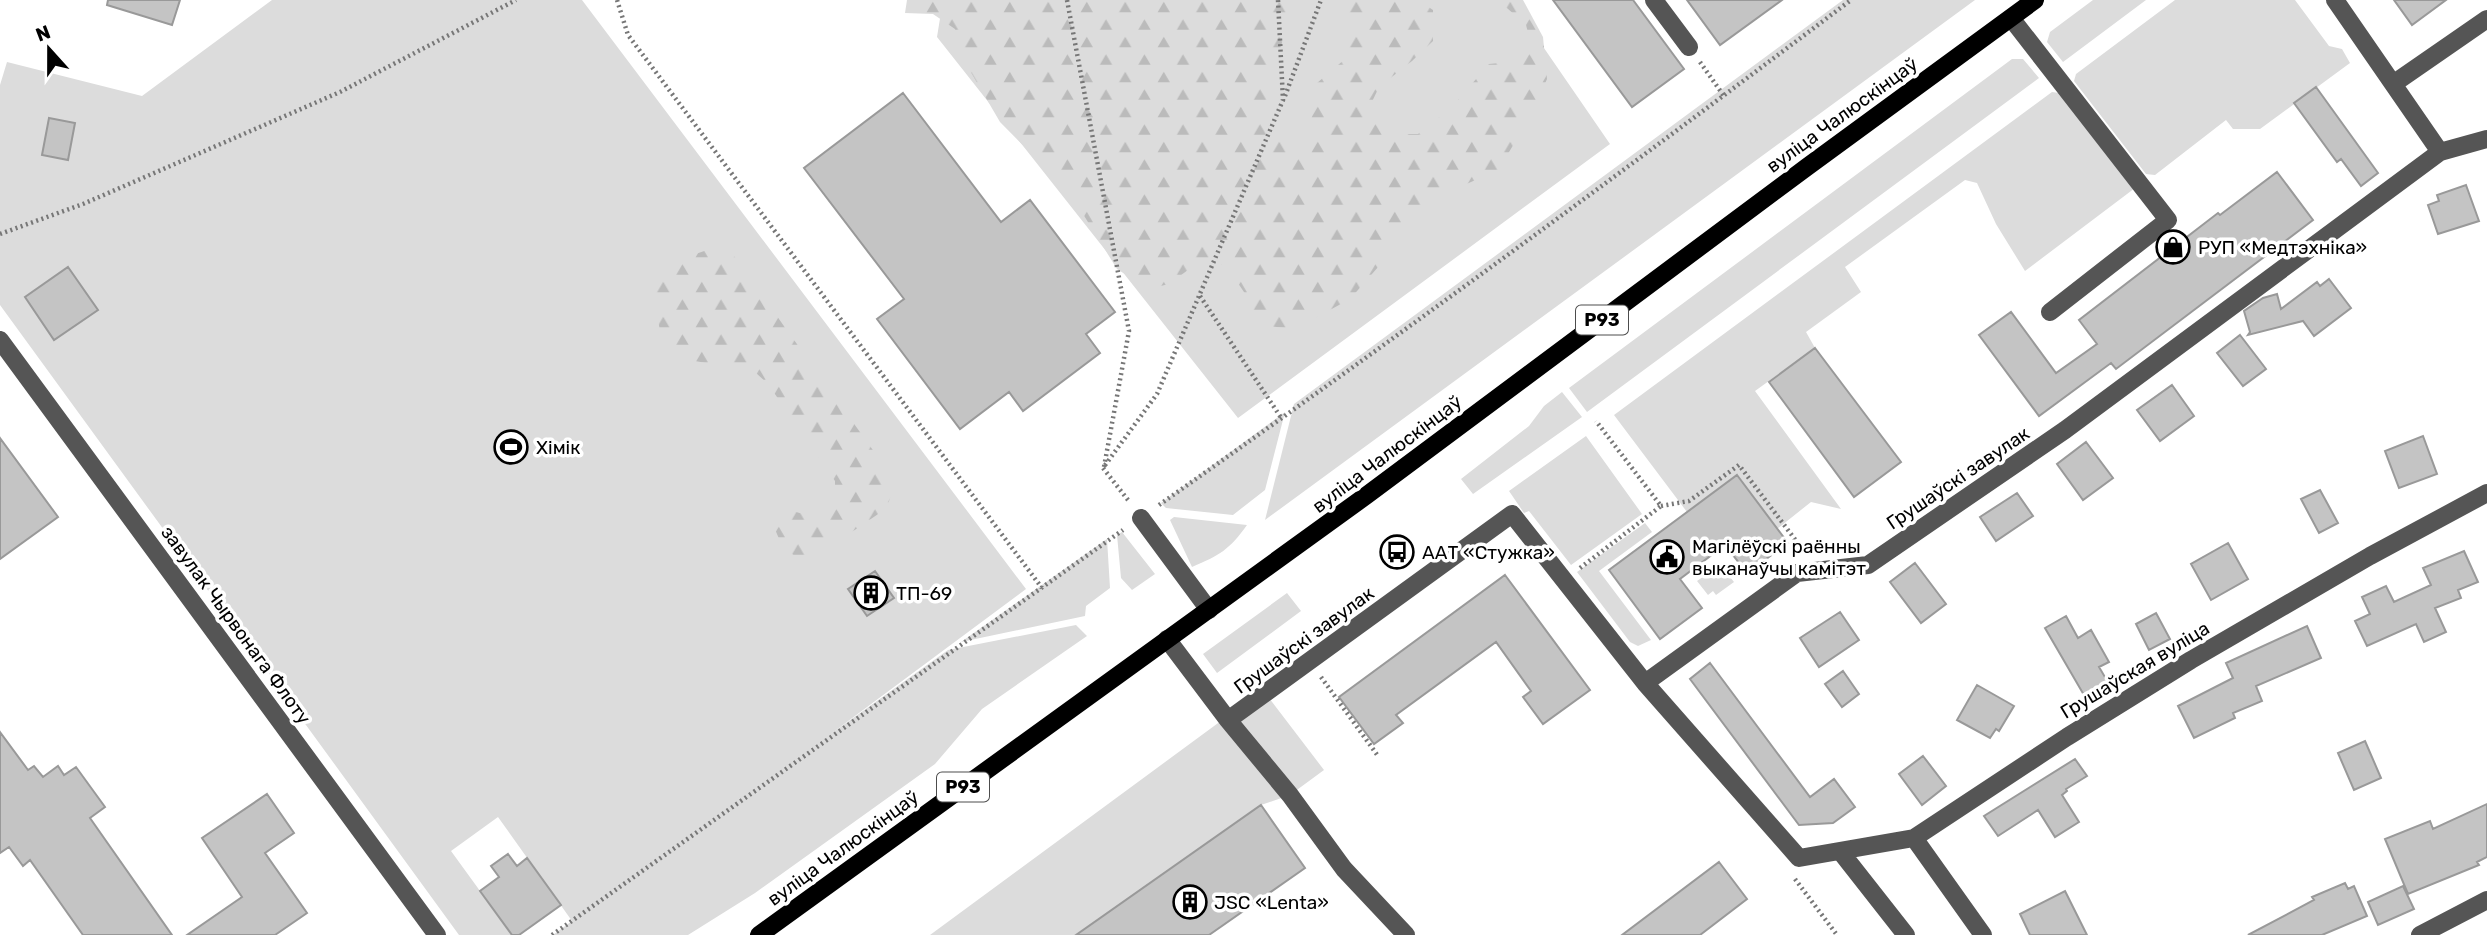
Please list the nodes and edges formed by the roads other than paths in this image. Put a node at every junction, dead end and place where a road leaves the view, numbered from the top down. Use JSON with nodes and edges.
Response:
{"nodes":[{"id":1,"x":1654,"y":0,"type":"edge"},
{"id":2,"x":2035,"y":0,"type":"edge"},
{"id":3,"x":2335,"y":0,"type":"edge"},
{"id":4,"x":2011,"y":18,"type":"junction"},
{"id":5,"x":2487,"y":19,"type":"edge"},
{"id":6,"x":1689,"y":47,"type":"road end"},
{"id":7,"x":2393,"y":84,"type":"junction"},
{"id":8,"x":2487,"y":127,"type":"edge"},
{"id":9,"x":2487,"y":139,"type":"edge"},
{"id":10,"x":2461,"y":146,"type":"junction"},
{"id":11,"x":2440,"y":152,"type":"junction"},
{"id":12,"x":2050,"y":312,"type":"dead end"},
{"id":13,"x":0,"y":340,"type":"edge"},
{"id":14,"x":2487,"y":493,"type":"edge"},
{"id":15,"x":1141,"y":518,"type":"road end"},
{"id":16,"x":1209,"y":610,"type":"junction"},
{"id":17,"x":1167,"y":639,"type":"junction"},
{"id":18,"x":1645,"y":683,"type":"junction"},
{"id":19,"x":1228,"y":720,"type":"junction"},
{"id":20,"x":1914,"y":838,"type":"junction"},
{"id":21,"x":1840,"y":851,"type":"junction"},
{"id":22,"x":2487,"y":900,"type":"edge"},
{"id":23,"x":1396,"y":932,"type":"edge"},
{"id":24,"x":438,"y":935,"type":"edge"},
{"id":25,"x":759,"y":935,"type":"edge"},
{"id":26,"x":1906,"y":935,"type":"edge"},
{"id":27,"x":1983,"y":935,"type":"edge"},
{"id":28,"x":2420,"y":935,"type":"edge"}],
"edges":[{"from":1,"to":6,"type":"street"},
{"from":2,"to":4,"type":"main road","name":"вуліца Чалюскінцаў","number":"Р93"},
{"from":3,"to":7,"type":"street"},
{"from":4,"to":12,"type":"street"},
{"from":4,"to":16,"type":"main road","name":"вуліца Чалюскінцаў","number":"Р93"},
{"from":5,"to":7,"type":"street"},
{"from":7,"to":11,"type":"street"},
{"from":8,"to":10,"type":"street"},
{"from":9,"to":10,"type":"street","name":"Грушаўскі завулак"},
{"from":10,"to":11,"type":"street","name":"Грушаўскі завулак"},
{"from":11,"to":18,"type":"street","name":"Грушаўскі завулак"},
{"from":13,"to":24,"type":"street","name":"завулак Чырвонага Флоту"},
{"from":14,"to":20,"type":"street","name":"Грушаўская вуліца"},
{"from":15,"to":16,"type":"street"},
{"from":16,"to":17,"type":"main road","name":"вуліца Чалюскінцаў","number":"Р93"},
{"from":17,"to":19,"type":"street","name":"Грушаўскі завулак"},
{"from":17,"to":25,"type":"main road","name":"вуліца Чалюскінцаў","number":"Р93"},
{"from":18,"to":19,"type":"street","name":"Грушаўскі завулак"},
{"from":18,"to":21,"type":"street","name":"Грушаўская вуліца"},
{"from":19,"to":23,"type":"street"},
{"from":20,"to":21,"type":"street","name":"Грушаўская вуліца"},
{"from":20,"to":27,"type":"street"},
{"from":21,"to":26,"type":"street"},
{"from":22,"to":28,"type":"street"}]}
